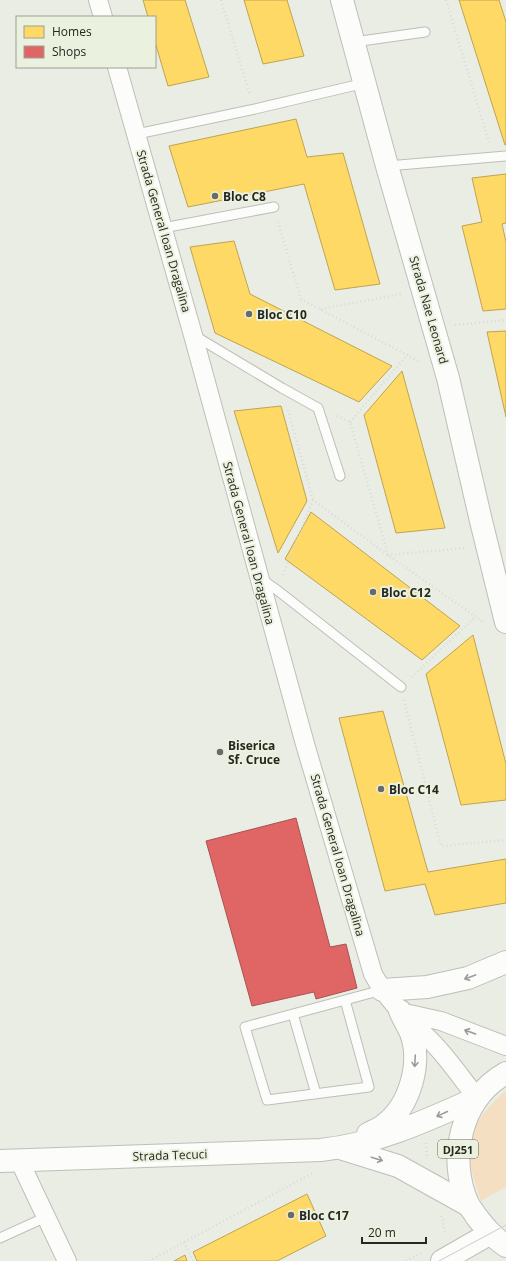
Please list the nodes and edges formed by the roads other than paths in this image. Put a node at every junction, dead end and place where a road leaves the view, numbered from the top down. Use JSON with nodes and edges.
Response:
{"nodes":[{"id":1,"x":98,"y":0,"type":"edge"},
{"id":2,"x":342,"y":0,"type":"edge"},
{"id":3,"x":103,"y":16,"type":"edge"},
{"id":4,"x":425,"y":32,"type":"dead end"},
{"id":5,"x":354,"y":42,"type":"junction"},
{"id":6,"x":117,"y":68,"type":"edge"},
{"id":7,"x":365,"y":83,"type":"junction"},
{"id":8,"x":137,"y":134,"type":"junction"},
{"id":9,"x":506,"y":156,"type":"edge"},
{"id":10,"x":387,"y":166,"type":"junction"},
{"id":11,"x":274,"y":207,"type":"road end"},
{"id":12,"x":162,"y":228,"type":"junction"},
{"id":13,"x":193,"y":335,"type":"junction"},
{"id":14,"x":340,"y":476,"type":"dead end"},
{"id":15,"x":259,"y":578,"type":"junction"},
{"id":16,"x":497,"y":624,"type":"edge"},
{"id":17,"x":401,"y":687,"type":"road end"},
{"id":18,"x":506,"y":962,"type":"edge"},
{"id":19,"x":382,"y":990,"type":"junction"},
{"id":20,"x":345,"y":1000,"type":"junction"},
{"id":21,"x":400,"y":1011,"type":"junction"},
{"id":22,"x":292,"y":1014,"type":"junction"},
{"id":23,"x":506,"y":1046,"type":"edge"},
{"id":24,"x":506,"y":1073,"type":"edge"},
{"id":25,"x":316,"y":1094,"type":"junction"},
{"id":26,"x":477,"y":1098,"type":"junction"},
{"id":27,"x":330,"y":1149,"type":"junction"},
{"id":28,"x":9,"y":1160,"type":"edge"},
{"id":29,"x":468,"y":1204,"type":"junction"},
{"id":30,"x":46,"y":1217,"type":"junction"},
{"id":31,"x":0,"y":1238,"type":"edge"},
{"id":32,"x":498,"y":1240,"type":"edge"},
{"id":33,"x":67,"y":1261,"type":"edge"},
{"id":34,"x":442,"y":1261,"type":"edge"}],
"edges":[{"from":1,"to":3,"type":"street"},
{"from":2,"to":5,"type":"main road","name":"Strada Nae Leonard"},
{"from":4,"to":5,"type":"lane"},
{"from":5,"to":7,"type":"main road","name":"Strada Nae Leonard"},
{"from":6,"to":8,"type":"street","name":"Strada General Ioan Dragalina"},
{"from":7,"to":8,"type":"lane"},
{"from":7,"to":10,"type":"main road","name":"Strada Nae Leonard"},
{"from":8,"to":12,"type":"street","name":"Strada General Ioan Dragalina"},
{"from":9,"to":10,"type":"lane"},
{"from":10,"to":16,"type":"main road","name":"Strada Nae Leonard"},
{"from":11,"to":12,"type":"lane"},
{"from":12,"to":13,"type":"street","name":"Strada General Ioan Dragalina"},
{"from":13,"to":14,"type":"lane"},
{"from":13,"to":15,"type":"street","name":"Strada General Ioan Dragalina"},
{"from":15,"to":17,"type":"lane"},
{"from":15,"to":19,"type":"street","name":"Strada General Ioan Dragalina"},
{"from":18,"to":19,"type":"main road","one_way":true},
{"from":19,"to":20,"type":"lane"},
{"from":19,"to":21,"type":"street","name":"Strada General Ioan Dragalina"},
{"from":20,"to":22,"type":"lane"},
{"from":20,"to":25,"type":"lane"},
{"from":23,"to":21,"type":"street","one_way":true},
{"from":21,"to":26,"type":"street","name":"Strada General Ioan Dragalina"},
{"from":21,"to":27,"type":"main road","one_way":true},
{"from":22,"to":25,"type":"lane"},
{"from":22,"to":25,"type":"lane"},
{"from":24,"to":26,"type":"main road","number":"DJ251"},
{"from":26,"to":27,"type":"main road","name":"Strada Tecuci","number":"DJ251","one_way":true},
{"from":26,"to":29,"type":"main road","number":"DJ251"},
{"from":27,"to":28,"type":"main road","name":"Strada Tecuci","number":"DJ251"},
{"from":27,"to":29,"type":"main road","name":"Strada Tecuci","number":"DJ251","one_way":true},
{"from":28,"to":30,"type":"street"},
{"from":29,"to":32,"type":"main road","number":"DJ251"},
{"from":30,"to":31,"type":"lane"},
{"from":30,"to":33,"type":"street"},
{"from":32,"to":34,"type":"main road","number":"DJ251"}]}
